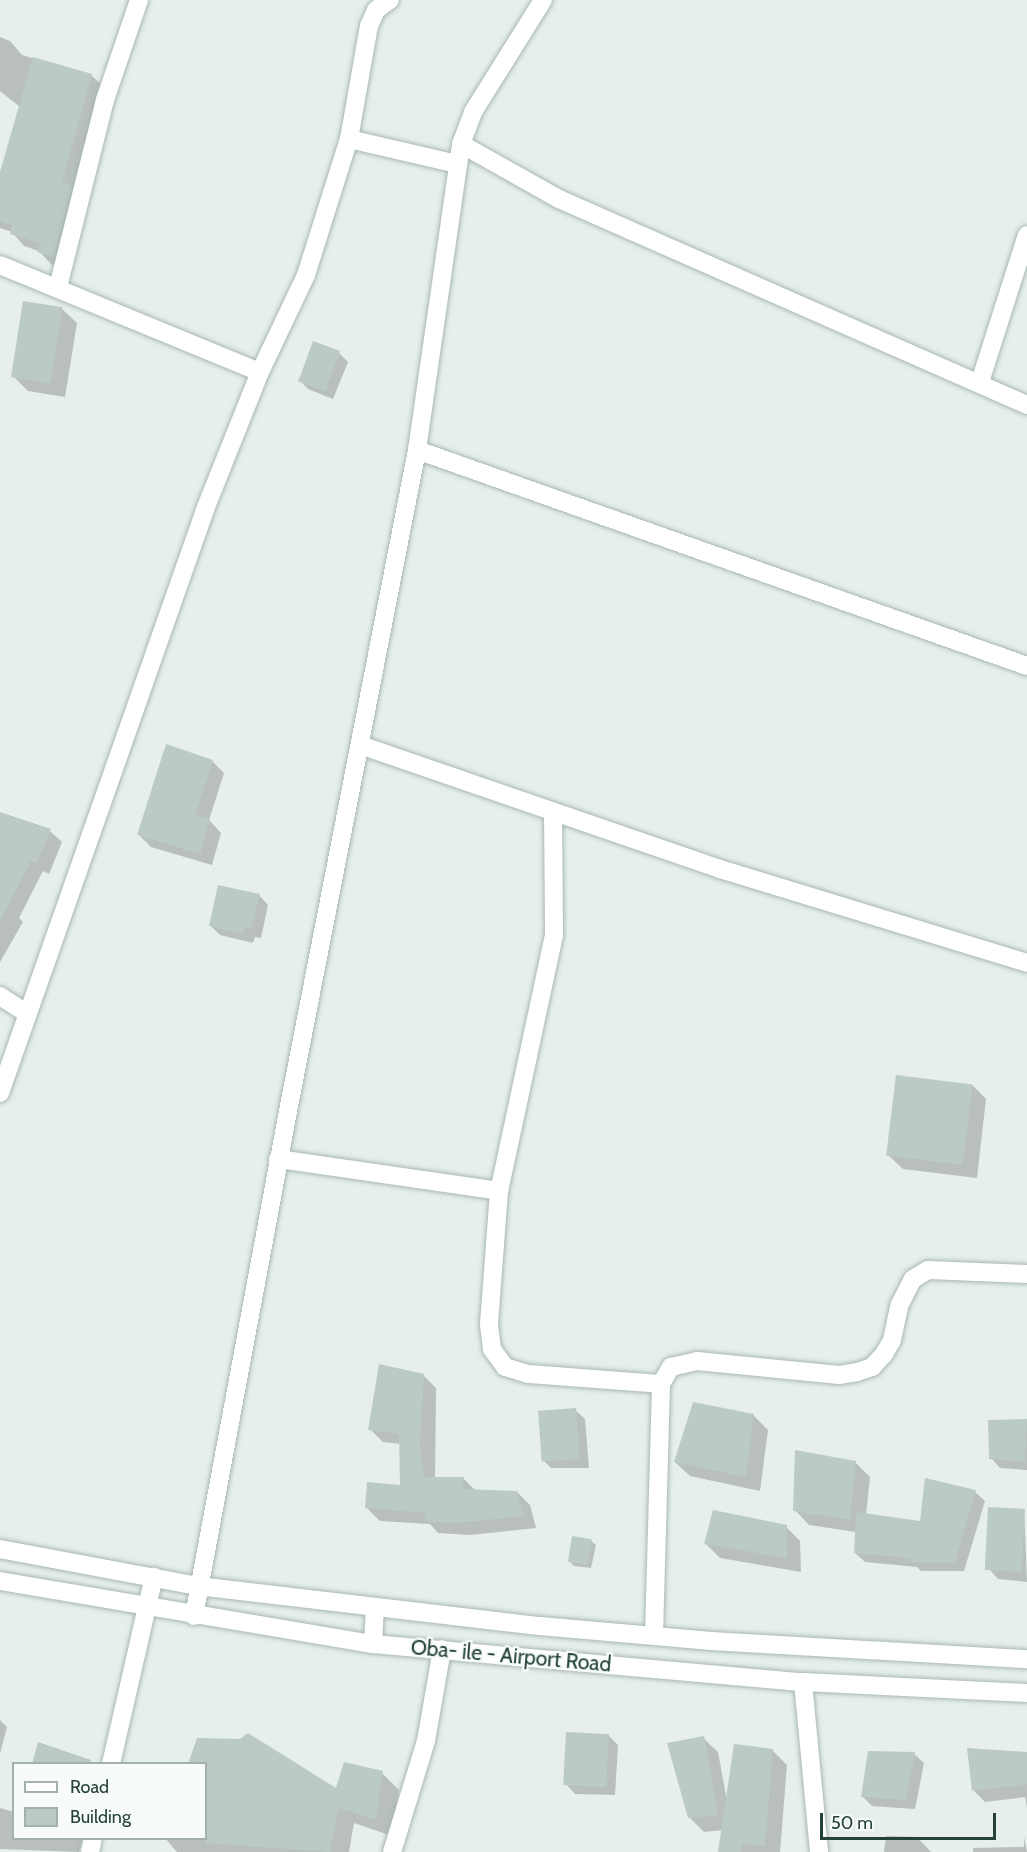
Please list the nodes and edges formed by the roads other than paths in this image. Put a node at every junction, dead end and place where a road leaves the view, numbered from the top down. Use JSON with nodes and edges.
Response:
{"nodes":[{"id":1,"x":139,"y":0,"type":"edge"},
{"id":2,"x":390,"y":0,"type":"edge"},
{"id":3,"x":543,"y":0,"type":"edge"},
{"id":4,"x":349,"y":139,"type":"junction"},
{"id":5,"x":461,"y":144,"type":"junction"},
{"id":6,"x":457,"y":164,"type":"junction"},
{"id":7,"x":1027,"y":235,"type":"edge"},
{"id":8,"x":0,"y":265,"type":"edge"},
{"id":9,"x":58,"y":287,"type":"junction"},
{"id":10,"x":260,"y":372,"type":"junction"},
{"id":11,"x":980,"y":382,"type":"junction"},
{"id":12,"x":1027,"y":405,"type":"edge"},
{"id":13,"x":417,"y":450,"type":"junction"},
{"id":14,"x":1027,"y":666,"type":"edge"},
{"id":15,"x":360,"y":745,"type":"junction"},
{"id":16,"x":553,"y":812,"type":"junction"},
{"id":17,"x":1027,"y":963,"type":"edge"},
{"id":18,"x":0,"y":996,"type":"edge"},
{"id":19,"x":28,"y":1014,"type":"junction"},
{"id":20,"x":0,"y":1093,"type":"edge"},
{"id":21,"x":278,"y":1159,"type":"junction"},
{"id":22,"x":499,"y":1191,"type":"junction"},
{"id":23,"x":1027,"y":1274,"type":"edge"},
{"id":24,"x":661,"y":1384,"type":"junction"},
{"id":25,"x":0,"y":1549,"type":"edge"},
{"id":26,"x":154,"y":1578,"type":"junction"},
{"id":27,"x":0,"y":1581,"type":"edge"},
{"id":28,"x":198,"y":1586,"type":"junction"},
{"id":29,"x":375,"y":1608,"type":"junction"},
{"id":30,"x":149,"y":1609,"type":"junction"},
{"id":31,"x":194,"y":1616,"type":"junction"},
{"id":32,"x":654,"y":1636,"type":"junction"},
{"id":33,"x":373,"y":1644,"type":"junction"},
{"id":34,"x":442,"y":1649,"type":"junction"},
{"id":35,"x":1027,"y":1659,"type":"edge"},
{"id":36,"x":803,"y":1682,"type":"junction"},
{"id":37,"x":1027,"y":1693,"type":"edge"},
{"id":38,"x":111,"y":1762,"type":"edge"},
{"id":39,"x":392,"y":1852,"type":"edge"},
{"id":40,"x":819,"y":1852,"type":"edge"}],
"edges":[{"from":1,"to":9,"type":"street"},
{"from":2,"to":4,"type":"street"},
{"from":3,"to":5,"type":"street"},
{"from":4,"to":6,"type":"street"},
{"from":4,"to":10,"type":"street"},
{"from":5,"to":6,"type":"street"},
{"from":5,"to":11,"type":"street"},
{"from":6,"to":13,"type":"street"},
{"from":7,"to":11,"type":"street"},
{"from":8,"to":9,"type":"street"},
{"from":9,"to":10,"type":"street"},
{"from":10,"to":19,"type":"street"},
{"from":11,"to":12,"type":"street"},
{"from":13,"to":14,"type":"street"},
{"from":13,"to":15,"type":"street"},
{"from":15,"to":16,"type":"street"},
{"from":15,"to":21,"type":"street"},
{"from":16,"to":17,"type":"street"},
{"from":16,"to":22,"type":"street"},
{"from":18,"to":19,"type":"street"},
{"from":19,"to":20,"type":"street"},
{"from":21,"to":22,"type":"street"},
{"from":21,"to":28,"type":"street"},
{"from":22,"to":24,"type":"street"},
{"from":23,"to":24,"type":"street"},
{"from":24,"to":32,"type":"street"},
{"from":25,"to":26,"type":"street","name":"Oba- ile - Airport Road"},
{"from":26,"to":28,"type":"street","name":"Oba- ile - Airport Road"},
{"from":26,"to":30,"type":"street"},
{"from":27,"to":30,"type":"street","name":"Oba- ile - Airport Road"},
{"from":28,"to":29,"type":"street","name":"Oba- ile - Airport Road"},
{"from":28,"to":31,"type":"street"},
{"from":29,"to":32,"type":"street","name":"Oba- ile - Airport Road"},
{"from":29,"to":33,"type":"street"},
{"from":30,"to":31,"type":"street","name":"Oba- ile - Airport Road"},
{"from":30,"to":38,"type":"street"},
{"from":31,"to":33,"type":"street","name":"Oba- ile - Airport Road"},
{"from":32,"to":35,"type":"street","name":"Oba- ile - Airport Road"},
{"from":33,"to":34,"type":"street","name":"Oba- ile - Airport Road"},
{"from":34,"to":36,"type":"street","name":"Oba- ile - Airport Road"},
{"from":34,"to":39,"type":"street"},
{"from":36,"to":37,"type":"street","name":"Oba- ile - Airport Road"},
{"from":36,"to":40,"type":"street"}]}
